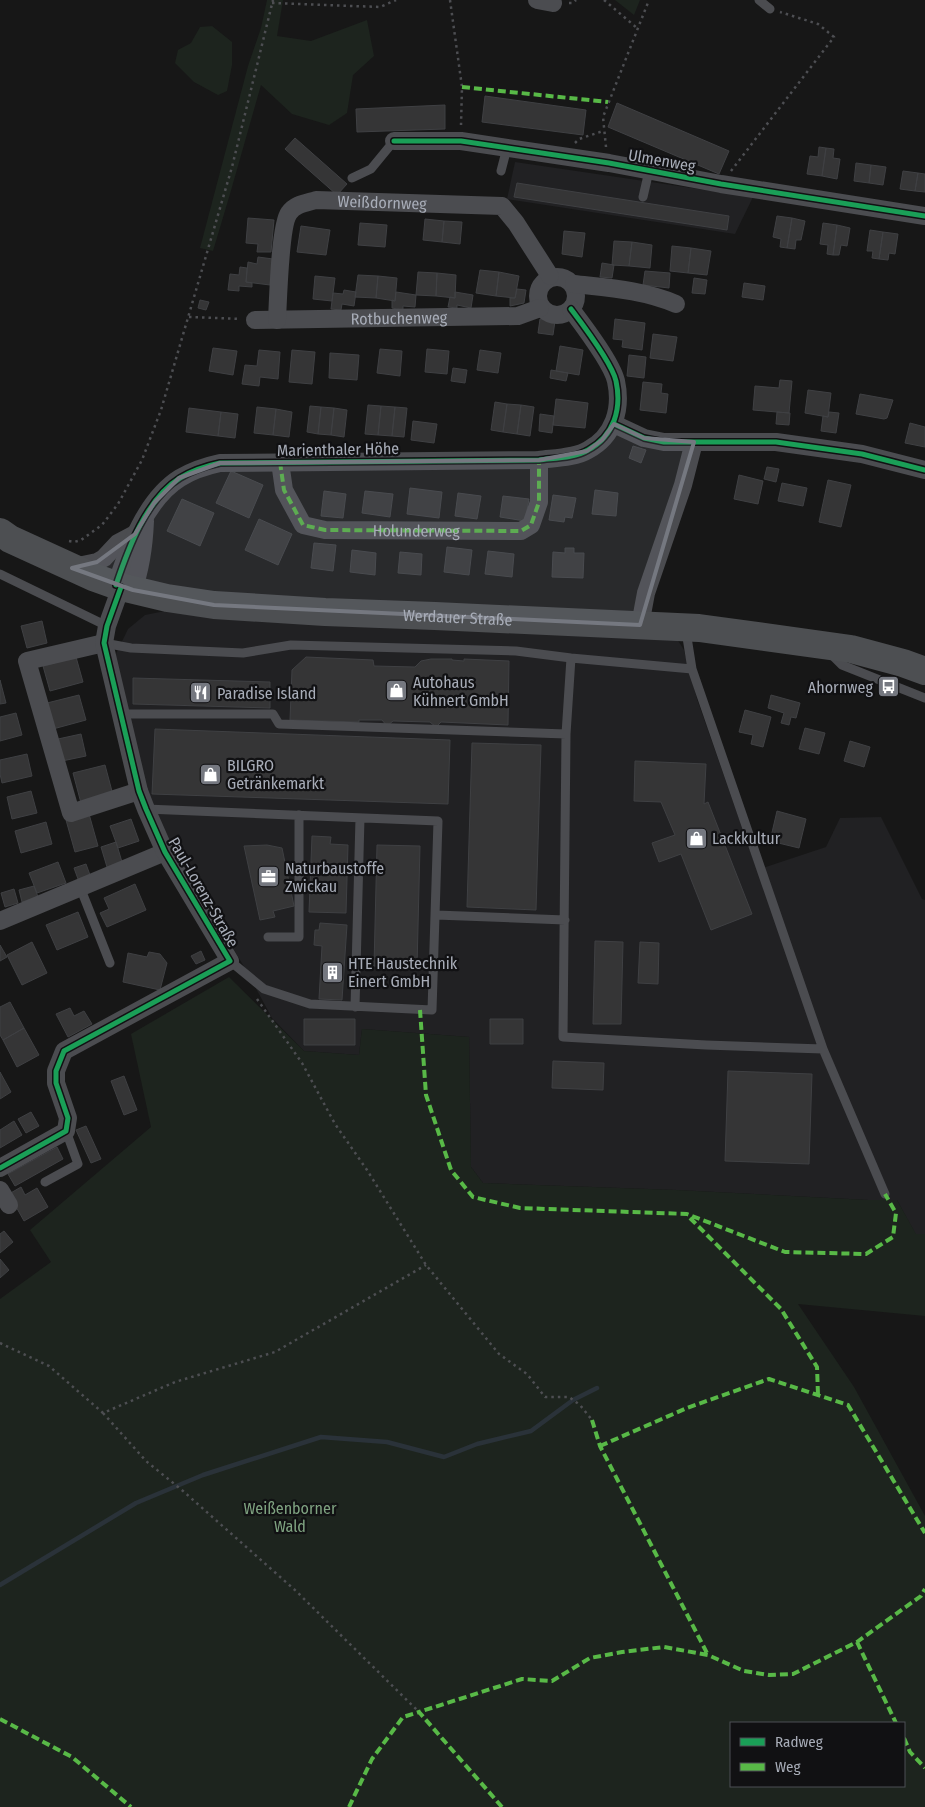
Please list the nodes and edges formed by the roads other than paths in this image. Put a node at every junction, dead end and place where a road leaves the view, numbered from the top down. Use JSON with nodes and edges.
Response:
{"nodes":[{"id":1,"x":759,"y":0,"type":"edge"},
{"id":2,"x":770,"y":9,"type":"road end"},
{"id":3,"x":394,"y":141,"type":"joint"},
{"id":4,"x":507,"y":148,"type":"junction"},
{"id":5,"x":501,"y":171,"type":"dead end"},
{"id":6,"x":649,"y":171,"type":"junction"},
{"id":7,"x":352,"y":178,"type":"dead end"},
{"id":8,"x":643,"y":197,"type":"dead end"},
{"id":9,"x":925,"y":216,"type":"edge"},
{"id":10,"x":550,"y":276,"type":"junction"},
{"id":11,"x":574,"y":284,"type":"junction"},
{"id":12,"x":676,"y":304,"type":"dead end"},
{"id":13,"x":540,"y":308,"type":"junction"},
{"id":14,"x":571,"y":309,"type":"junction"},
{"id":15,"x":255,"y":320,"type":"road end"},
{"id":16,"x":277,"y":320,"type":"junction"},
{"id":17,"x":614,"y":424,"type":"junction"},
{"id":18,"x":694,"y":442,"type":"junction"},
{"id":19,"x":539,"y":460,"type":"junction"},
{"id":20,"x":280,"y":462,"type":"junction"},
{"id":21,"x":925,"y":470,"type":"edge"},
{"id":22,"x":145,"y":518,"type":"junction"},
{"id":23,"x":135,"y":534,"type":"junction"},
{"id":24,"x":3,"y":539,"type":"edge"},
{"id":25,"x":72,"y":568,"type":"junction"},
{"id":26,"x":0,"y":574,"type":"edge"},
{"id":27,"x":123,"y":587,"type":"junction"},
{"id":28,"x":640,"y":625,"type":"junction"},
{"id":29,"x":685,"y":627,"type":"junction"},
{"id":30,"x":106,"y":635,"type":"junction"},
{"id":31,"x":820,"y":644,"type":"junction"},
{"id":32,"x":571,"y":658,"type":"junction"},
{"id":33,"x":692,"y":669,"type":"junction"},
{"id":34,"x":925,"y":671,"type":"edge"},
{"id":35,"x":925,"y":698,"type":"edge"},
{"id":36,"x":121,"y":714,"type":"junction"},
{"id":37,"x":566,"y":734,"type":"junction"},
{"id":38,"x":139,"y":791,"type":"junction"},
{"id":39,"x":146,"y":809,"type":"junction"},
{"id":40,"x":299,"y":816,"type":"junction"},
{"id":41,"x":360,"y":818,"type":"junction"},
{"id":42,"x":165,"y":852,"type":"junction"},
{"id":43,"x":80,"y":887,"type":"junction"},
{"id":44,"x":436,"y":915,"type":"junction"},
{"id":45,"x":565,"y":920,"type":"junction"},
{"id":46,"x":0,"y":921,"type":"edge"},
{"id":47,"x":268,"y":937,"type":"dead end"},
{"id":48,"x":230,"y":961,"type":"junction"},
{"id":49,"x":110,"y":963,"type":"dead end"},
{"id":50,"x":355,"y":1007,"type":"junction"},
{"id":51,"x":823,"y":1049,"type":"junction"},
{"id":52,"x":66,"y":1131,"type":"junction"},
{"id":53,"x":0,"y":1168,"type":"edge"},
{"id":54,"x":45,"y":1182,"type":"dead end"},
{"id":55,"x":885,"y":1194,"type":"dead end"}],
"edges":[{"from":1,"to":2,"type":"lane"},
{"from":3,"to":4,"type":"street","name":"Ulmenweg"},
{"from":3,"to":7,"type":"lane"},
{"from":4,"to":5,"type":"lane"},
{"from":4,"to":6,"type":"street","name":"Ulmenweg"},
{"from":6,"to":8,"type":"lane"},
{"from":6,"to":9,"type":"street","name":"Ulmenweg"},
{"from":10,"to":11,"type":"street"},
{"from":10,"to":13,"type":"street"},
{"from":10,"to":16,"type":"street","name":"Weißdornweg"},
{"from":11,"to":12,"type":"street"},
{"from":11,"to":14,"type":"street"},
{"from":13,"to":14,"type":"street"},
{"from":13,"to":16,"type":"street","name":"Rotbuchenweg"},
{"from":14,"to":17,"type":"street"},
{"from":15,"to":16,"type":"street","name":"Rotbuchenweg"},
{"from":17,"to":18,"type":"street"},
{"from":17,"to":19,"type":"street","name":"Marienthaler Höhe"},
{"from":18,"to":21,"type":"street"},
{"from":18,"to":28,"type":"street"},
{"from":19,"to":20,"type":"street","name":"Marienthaler Höhe"},
{"from":19,"to":20,"type":"street","name":"Holunderweg"},
{"from":20,"to":22,"type":"street","name":"Marienthaler Höhe"},
{"from":22,"to":23,"type":"street","name":"Marienthaler Höhe"},
{"from":22,"to":27,"type":"street"},
{"from":23,"to":25,"type":"street","name":"Marienthaler Höhe"},
{"from":23,"to":27,"type":"street","name":"Marienthaler Höhe"},
{"from":24,"to":25,"type":"main road","name":"Werdauer Straße"},
{"from":25,"to":27,"type":"main road","name":"Werdauer Straße"},
{"from":26,"to":30,"type":"lane"},
{"from":27,"to":28,"type":"main road","name":"Werdauer Straße"},
{"from":27,"to":30,"type":"street"},
{"from":28,"to":29,"type":"main road","name":"Werdauer Straße"},
{"from":29,"to":31,"type":"main road","name":"Werdauer Straße"},
{"from":29,"to":33,"type":"lane"},
{"from":30,"to":32,"type":"lane"},
{"from":30,"to":36,"type":"street","name":"Paul-Lorenz-Straße"},
{"from":30,"to":38,"type":"street"},
{"from":31,"to":34,"type":"main road","name":"Werdauer Straße"},
{"from":31,"to":35,"type":"lane"},
{"from":32,"to":33,"type":"lane"},
{"from":32,"to":37,"type":"lane"},
{"from":33,"to":51,"type":"lane"},
{"from":36,"to":37,"type":"lane"},
{"from":36,"to":38,"type":"street","name":"Paul-Lorenz-Straße"},
{"from":37,"to":45,"type":"lane"},
{"from":38,"to":39,"type":"street","name":"Paul-Lorenz-Straße"},
{"from":39,"to":40,"type":"lane"},
{"from":39,"to":42,"type":"street","name":"Paul-Lorenz-Straße"},
{"from":40,"to":41,"type":"lane"},
{"from":40,"to":47,"type":"lane"},
{"from":41,"to":44,"type":"lane"},
{"from":41,"to":50,"type":"lane"},
{"from":42,"to":43,"type":"street","name":"Paul-Lorenz-Straße"},
{"from":42,"to":48,"type":"street","name":"Paul-Lorenz-Straße"},
{"from":43,"to":46,"type":"street","name":"Paul-Lorenz-Straße"},
{"from":43,"to":49,"type":"lane"},
{"from":44,"to":45,"type":"lane"},
{"from":44,"to":50,"type":"lane"},
{"from":45,"to":51,"type":"lane"},
{"from":48,"to":50,"type":"lane"},
{"from":48,"to":52,"type":"street","name":"Paul-Lorenz-Straße"},
{"from":51,"to":55,"type":"lane"},
{"from":52,"to":53,"type":"street"},
{"from":52,"to":54,"type":"lane"}]}
